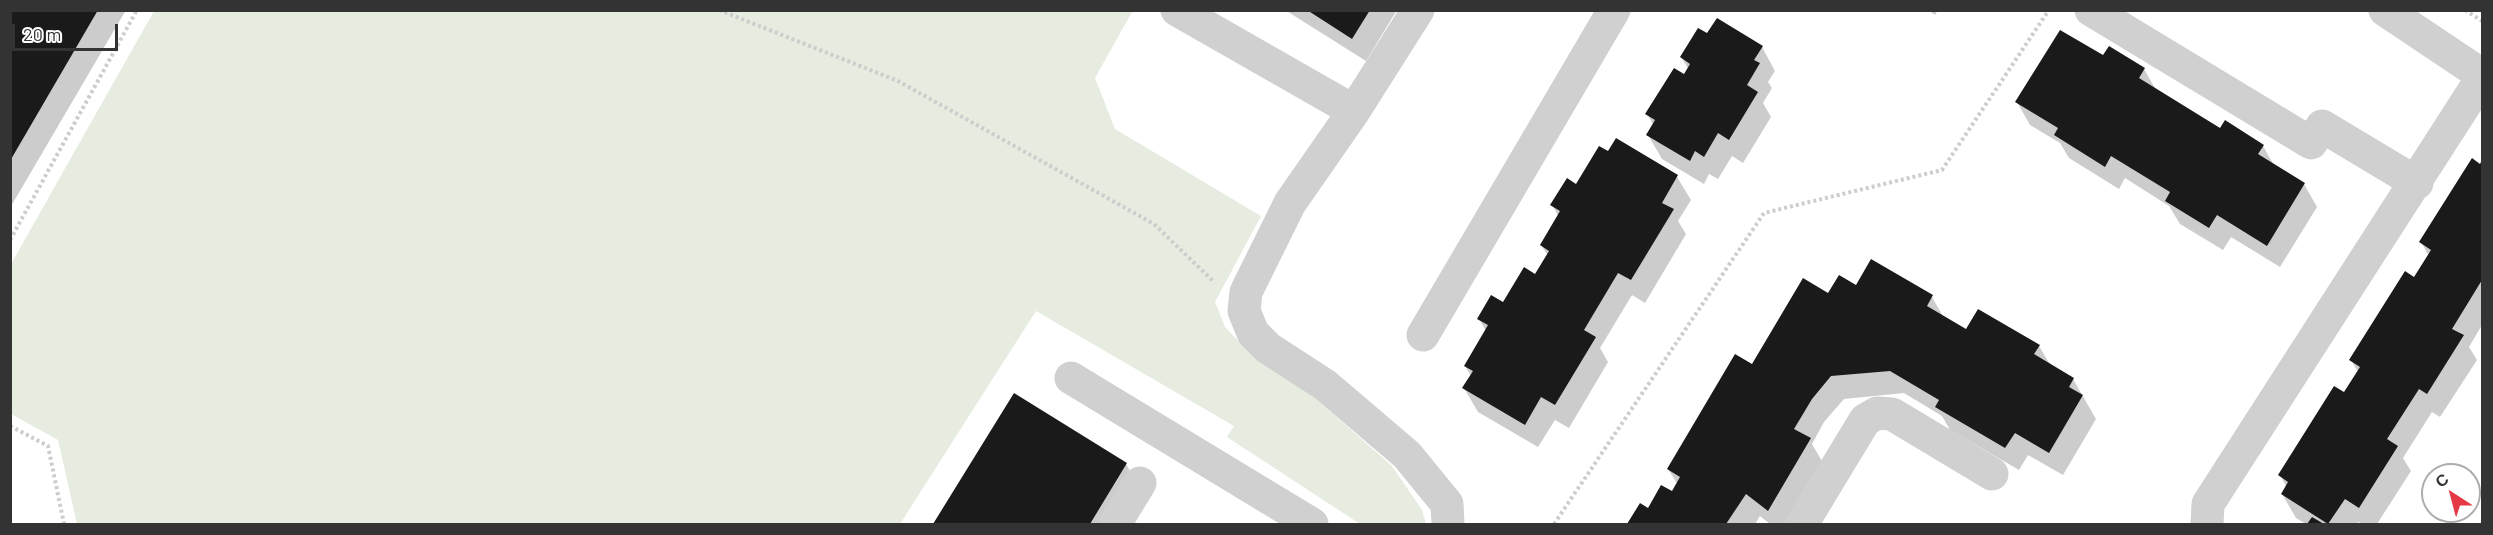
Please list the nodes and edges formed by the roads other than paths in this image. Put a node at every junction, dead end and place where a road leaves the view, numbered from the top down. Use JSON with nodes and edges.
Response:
{"nodes":[{"id":1,"x":1177,"y":10,"type":"edge"},
{"id":2,"x":1418,"y":10,"type":"edge"},
{"id":3,"x":1614,"y":10,"type":"edge"},
{"id":4,"x":2091,"y":10,"type":"edge"},
{"id":5,"x":2385,"y":10,"type":"edge"},
{"id":6,"x":2482,"y":76,"type":"edge"},
{"id":7,"x":1354,"y":111,"type":"junction"},
{"id":8,"x":2417,"y":183,"type":"junction"},
{"id":9,"x":1423,"y":334,"type":"dead end"},
{"id":10,"x":1071,"y":378,"type":"dead end"},
{"id":11,"x":1992,"y":474,"type":"dead end"},
{"id":12,"x":1140,"y":483,"type":"dead end"},
{"id":13,"x":1115,"y":525,"type":"edge"},
{"id":14,"x":1312,"y":525,"type":"edge"},
{"id":15,"x":1448,"y":525,"type":"edge"},
{"id":16,"x":1802,"y":525,"type":"edge"},
{"id":17,"x":2207,"y":525,"type":"edge"}],
"edges":[{"from":1,"to":7,"type":"lane"},
{"from":2,"to":7,"type":"lane"},
{"from":3,"to":9,"type":"lane"},
{"from":4,"to":8,"type":"lane"},
{"from":5,"to":6,"type":"lane"},
{"from":6,"to":8,"type":"lane"},
{"from":7,"to":15,"type":"lane"},
{"from":8,"to":17,"type":"lane"},
{"from":10,"to":14,"type":"lane"},
{"from":11,"to":16,"type":"lane"},
{"from":12,"to":13,"type":"lane"}]}
